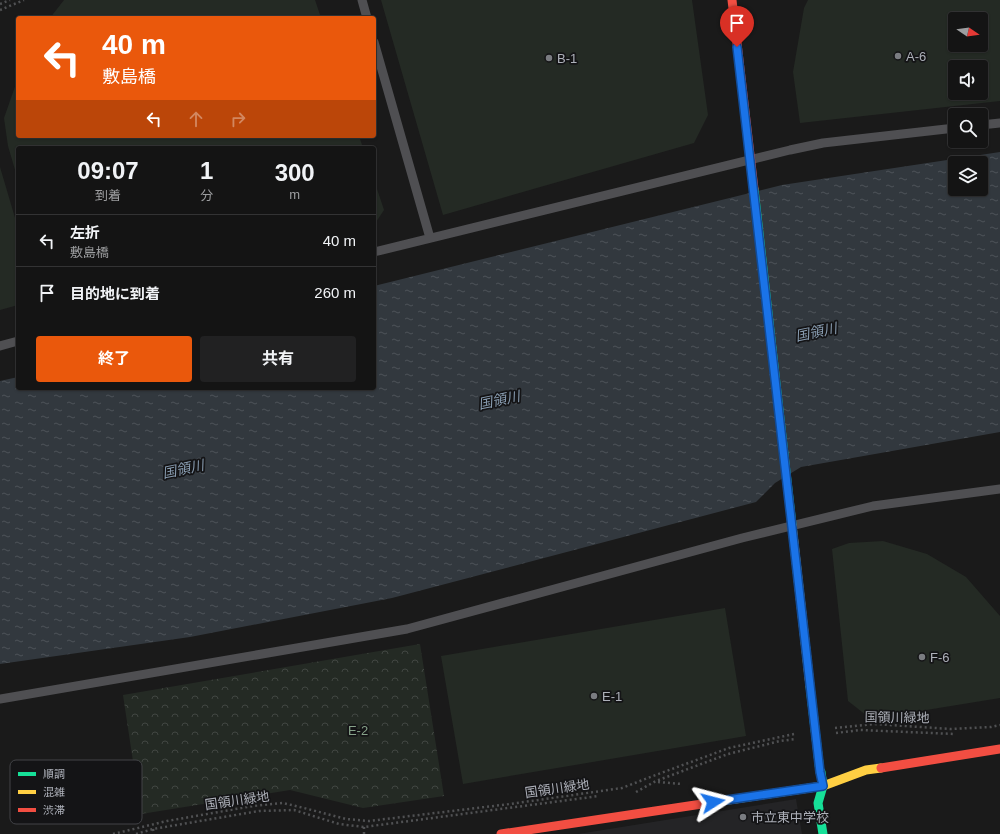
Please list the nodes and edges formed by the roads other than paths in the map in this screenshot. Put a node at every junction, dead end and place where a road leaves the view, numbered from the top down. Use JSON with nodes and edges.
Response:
{"nodes":[{"id":1,"x":362,"y":0,"type":"edge"},
{"id":2,"x":732,"y":0,"type":"edge"},
{"id":3,"x":366,"y":16,"type":"edge"},
{"id":4,"x":376,"y":49,"type":"edge"},
{"id":5,"x":1000,"y":123,"type":"edge"},
{"id":6,"x":988,"y":124,"type":"edge"},
{"id":7,"x":948,"y":129,"type":"edge"},
{"id":8,"x":430,"y":238,"type":"junction"},
{"id":9,"x":376,"y":252,"type":"edge"},
{"id":10,"x":16,"y":342,"type":"edge"},
{"id":11,"x":0,"y":346,"type":"edge"},
{"id":12,"x":1000,"y":489,"type":"edge"},
{"id":13,"x":0,"y":699,"type":"edge"},
{"id":14,"x":1000,"y":749,"type":"edge"},
{"id":15,"x":823,"y":786,"type":"junction"},
{"id":16,"x":501,"y":834,"type":"edge"},
{"id":17,"x":823,"y":834,"type":"edge"}],
"edges":[{"from":1,"to":3,"type":"lane"},
{"from":2,"to":15,"type":"street","bridge":true},
{"from":4,"to":8,"type":"lane"},
{"from":5,"to":6,"type":"lane"},
{"from":7,"to":8,"type":"lane"},
{"from":8,"to":9,"type":"lane"},
{"from":10,"to":11,"type":"lane"},
{"from":12,"to":13,"type":"lane"},
{"from":14,"to":15,"type":"street"},
{"from":15,"to":16,"type":"street"},
{"from":15,"to":17,"type":"street"}]}
